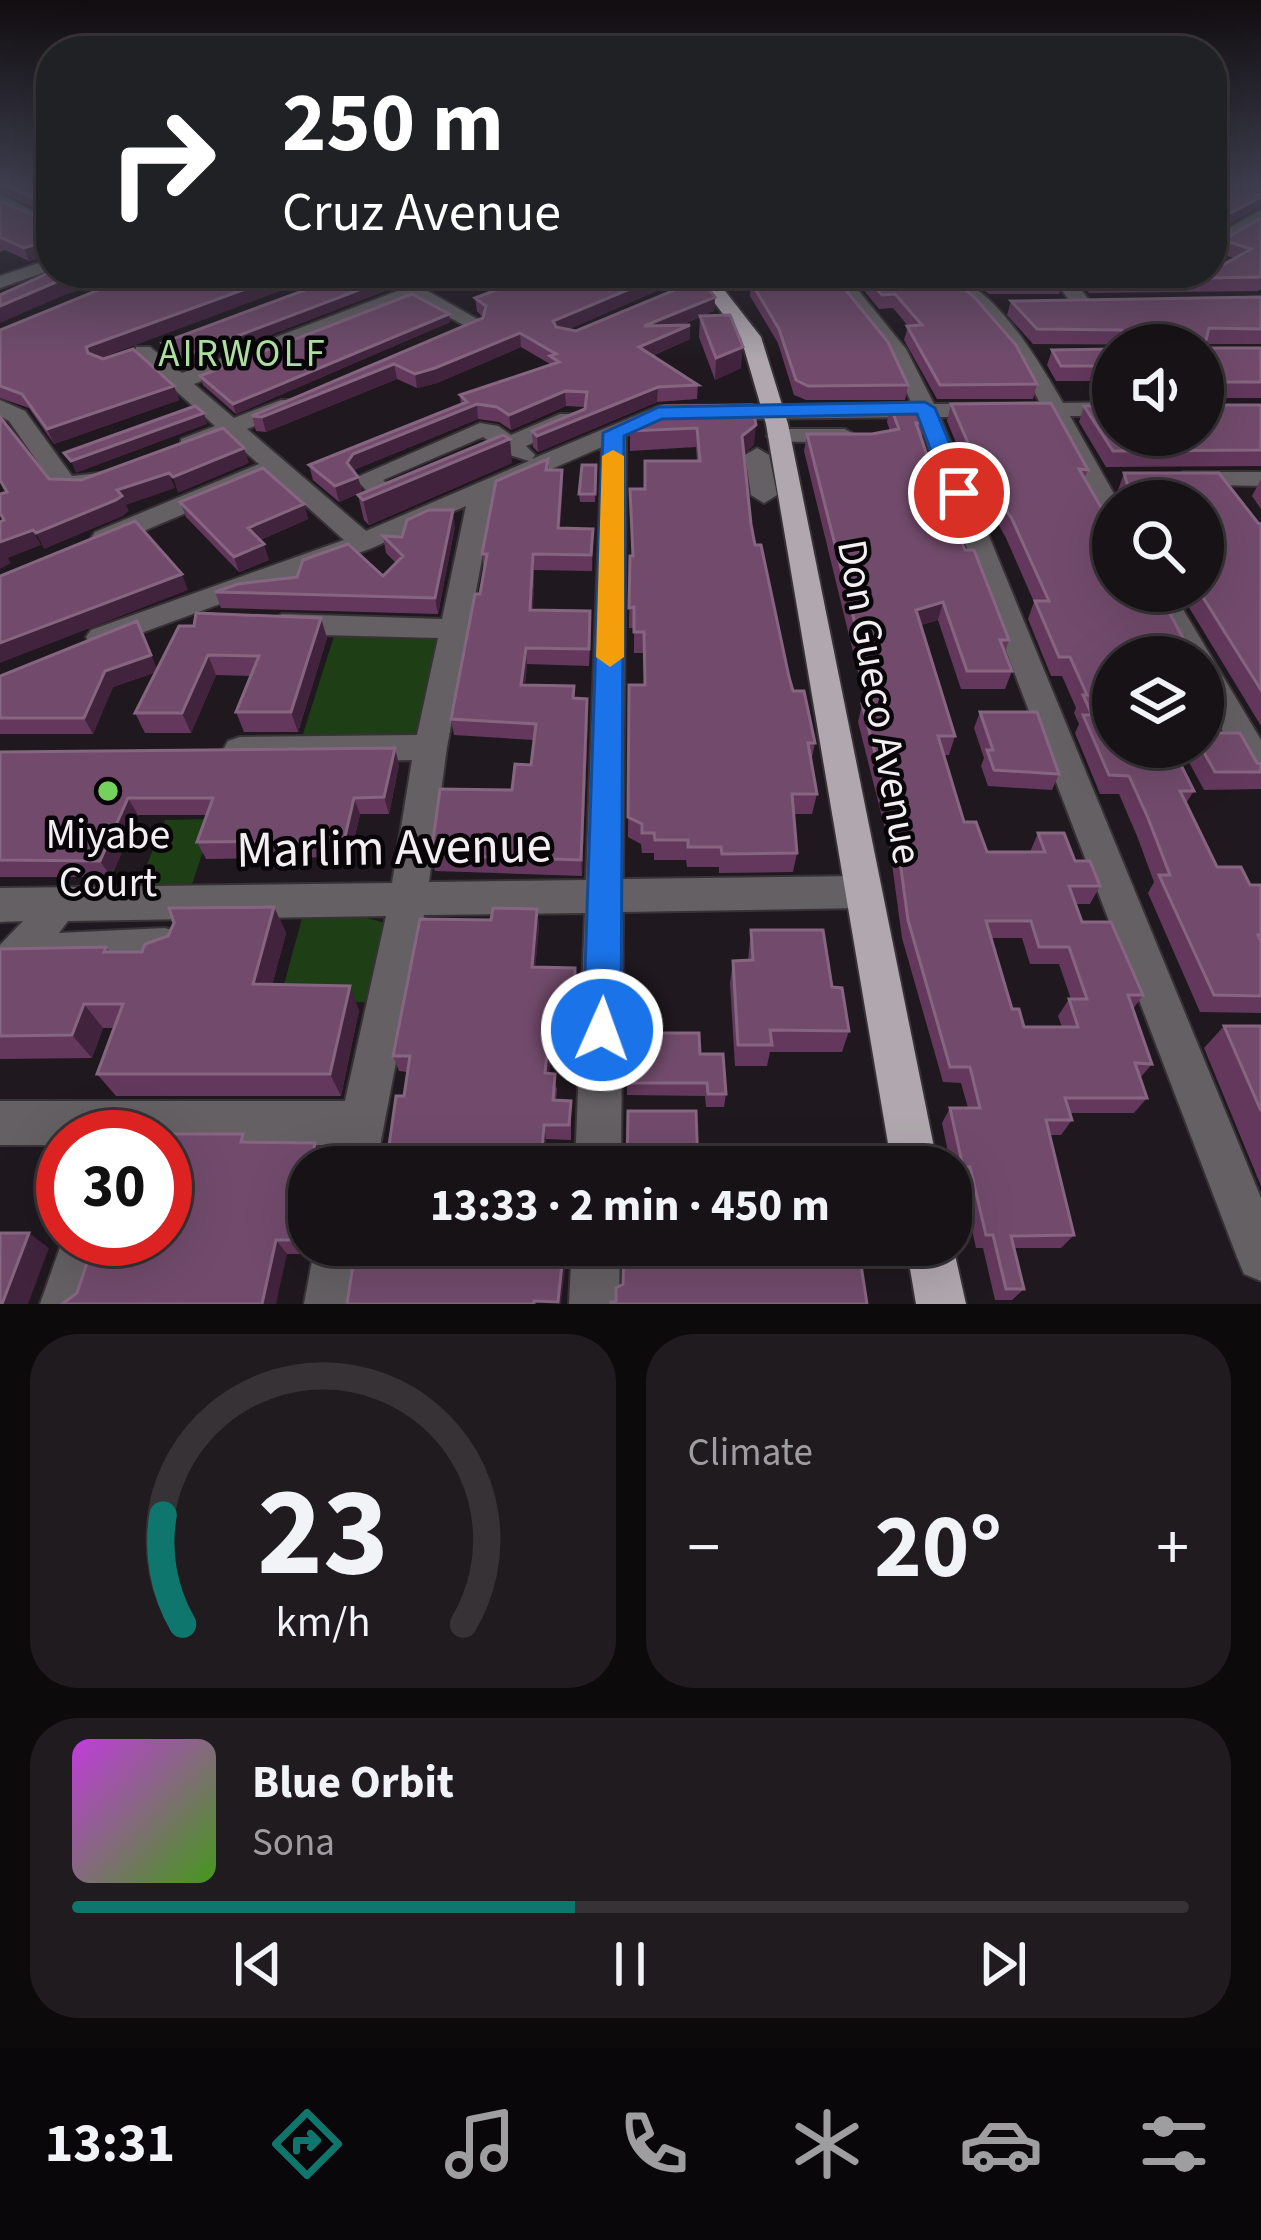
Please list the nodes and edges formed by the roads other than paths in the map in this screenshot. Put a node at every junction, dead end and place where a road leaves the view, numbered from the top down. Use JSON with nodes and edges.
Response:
{"nodes":[{"id":1,"x":36,"y":269,"type":"edge"},
{"id":2,"x":0,"y":282,"type":"edge"},
{"id":3,"x":410,"y":288,"type":"edge"},
{"id":4,"x":706,"y":288,"type":"edge"},
{"id":5,"x":847,"y":288,"type":"edge"},
{"id":6,"x":966,"y":288,"type":"edge"},
{"id":7,"x":1065,"y":288,"type":"edge"},
{"id":8,"x":415,"y":291,"type":"junction"},
{"id":9,"x":1106,"y":304,"type":"edge"},
{"id":10,"x":454,"y":334,"type":"edge"},
{"id":11,"x":143,"y":351,"type":"edge"},
{"id":12,"x":179,"y":382,"type":"junction"},
{"id":13,"x":312,"y":395,"type":"edge"},
{"id":14,"x":0,"y":407,"type":"edge"},
{"id":15,"x":925,"y":408,"type":"junction"},
{"id":16,"x":1055,"y":409,"type":"junction"},
{"id":17,"x":1092,"y":409,"type":"edge"},
{"id":18,"x":576,"y":416,"type":"edge"},
{"id":19,"x":233,"y":428,"type":"junction"},
{"id":20,"x":614,"y":433,"type":"junction"},
{"id":21,"x":769,"y":433,"type":"junction"},
{"id":22,"x":854,"y":436,"type":"edge"},
{"id":23,"x":509,"y":445,"type":"junction"},
{"id":24,"x":166,"y":453,"type":"edge"},
{"id":25,"x":276,"y":466,"type":"junction"},
{"id":26,"x":537,"y":466,"type":"junction"},
{"id":27,"x":121,"y":469,"type":"edge"},
{"id":28,"x":1157,"y":479,"type":"edge"},
{"id":29,"x":1261,"y":479,"type":"edge"},
{"id":30,"x":1103,"y":480,"type":"edge"},
{"id":31,"x":1221,"y":480,"type":"joint"},
{"id":32,"x":1224,"y":484,"type":"edge"},
{"id":33,"x":482,"y":491,"type":"junction"},
{"id":34,"x":764,"y":495,"type":"dead end"},
{"id":35,"x":1248,"y":514,"type":"edge"},
{"id":36,"x":337,"y":518,"type":"junction"},
{"id":37,"x":363,"y":542,"type":"junction"},
{"id":38,"x":85,"y":547,"type":"edge"},
{"id":39,"x":147,"y":620,"type":"junction"},
{"id":40,"x":455,"y":629,"type":"junction"},
{"id":41,"x":70,"y":649,"type":"edge"},
{"id":42,"x":1224,"y":705,"type":"edge"},
{"id":43,"x":431,"y":747,"type":"junction"},
{"id":44,"x":196,"y":750,"type":"edge"},
{"id":45,"x":1261,"y":769,"type":"edge"},
{"id":46,"x":862,"y":892,"type":"junction"},
{"id":47,"x":606,"y":894,"type":"junction"},
{"id":48,"x":408,"y":900,"type":"junction"},
{"id":49,"x":0,"y":905,"type":"edge"},
{"id":50,"x":57,"y":905,"type":"junction"},
{"id":51,"x":165,"y":946,"type":"edge"},
{"id":52,"x":13,"y":959,"type":"edge"},
{"id":53,"x":0,"y":1123,"type":"edge"},
{"id":54,"x":362,"y":1123,"type":"junction"},
{"id":55,"x":36,"y":1125,"type":"edge"},
{"id":56,"x":192,"y":1128,"type":"edge"},
{"id":57,"x":357,"y":1146,"type":"edge"},
{"id":58,"x":599,"y":1146,"type":"edge"},
{"id":59,"x":911,"y":1146,"type":"edge"},
{"id":60,"x":1261,"y":1257,"type":"edge"},
{"id":61,"x":78,"y":1266,"type":"edge"},
{"id":62,"x":335,"y":1266,"type":"edge"},
{"id":63,"x":595,"y":1266,"type":"edge"},
{"id":64,"x":934,"y":1266,"type":"edge"},
{"id":65,"x":65,"y":1304,"type":"edge"},
{"id":66,"x":329,"y":1304,"type":"edge"},
{"id":67,"x":594,"y":1304,"type":"edge"},
{"id":68,"x":941,"y":1304,"type":"edge"}],
"edges":[{"from":1,"to":2,"type":"street"},
{"from":3,"to":8,"type":"street"},
{"from":4,"to":21,"type":"main road","name":"Don Gueco Avenue"},
{"from":5,"to":15,"type":"street"},
{"from":6,"to":16,"type":"street"},
{"from":7,"to":9,"type":"street"},
{"from":8,"to":10,"type":"street"},
{"from":8,"to":12,"type":"street"},
{"from":11,"to":12,"type":"street"},
{"from":12,"to":19,"type":"street"},
{"from":13,"to":19,"type":"street"},
{"from":14,"to":27,"type":"street"},
{"from":15,"to":16,"type":"street"},
{"from":15,"to":21,"type":"street"},
{"from":15,"to":60,"type":"street"},
{"from":16,"to":17,"type":"street"},
{"from":16,"to":30,"type":"street"},
{"from":18,"to":23,"type":"street"},
{"from":19,"to":24,"type":"street"},
{"from":19,"to":25,"type":"street"},
{"from":20,"to":21,"type":"street"},
{"from":20,"to":26,"type":"street"},
{"from":20,"to":47,"type":"street"},
{"from":21,"to":22,"type":"street"},
{"from":21,"to":34,"type":"street"},
{"from":21,"to":46,"type":"main road","name":"Don Gueco Avenue"},
{"from":23,"to":26,"type":"street"},
{"from":23,"to":36,"type":"street"},
{"from":25,"to":36,"type":"street"},
{"from":25,"to":38,"type":"street"},
{"from":26,"to":33,"type":"street"},
{"from":28,"to":31,"type":"street"},
{"from":29,"to":31,"type":"street"},
{"from":32,"to":35,"type":"street"},
{"from":33,"to":37,"type":"street"},
{"from":33,"to":40,"type":"street"},
{"from":36,"to":37,"type":"street"},
{"from":37,"to":39,"type":"street"},
{"from":39,"to":40,"type":"street"},
{"from":39,"to":41,"type":"street"},
{"from":40,"to":43,"type":"street"},
{"from":42,"to":45,"type":"street"},
{"from":43,"to":44,"type":"street"},
{"from":43,"to":48,"type":"street"},
{"from":46,"to":47,"type":"street","name":"Marlim Avenue"},
{"from":46,"to":59,"type":"main road","name":"Don Gueco Avenue"},
{"from":47,"to":48,"type":"street","name":"Marlim Avenue"},
{"from":47,"to":58,"type":"street"},
{"from":48,"to":50,"type":"street","name":"Marlim Avenue"},
{"from":48,"to":54,"type":"street"},
{"from":49,"to":50,"type":"street","name":"Marlim Avenue"},
{"from":50,"to":52,"type":"street"},
{"from":51,"to":52,"type":"street"},
{"from":53,"to":55,"type":"street"},
{"from":54,"to":56,"type":"street"},
{"from":54,"to":57,"type":"street"},
{"from":61,"to":65,"type":"street"},
{"from":62,"to":66,"type":"street"},
{"from":63,"to":67,"type":"street"},
{"from":64,"to":68,"type":"main road"}]}
